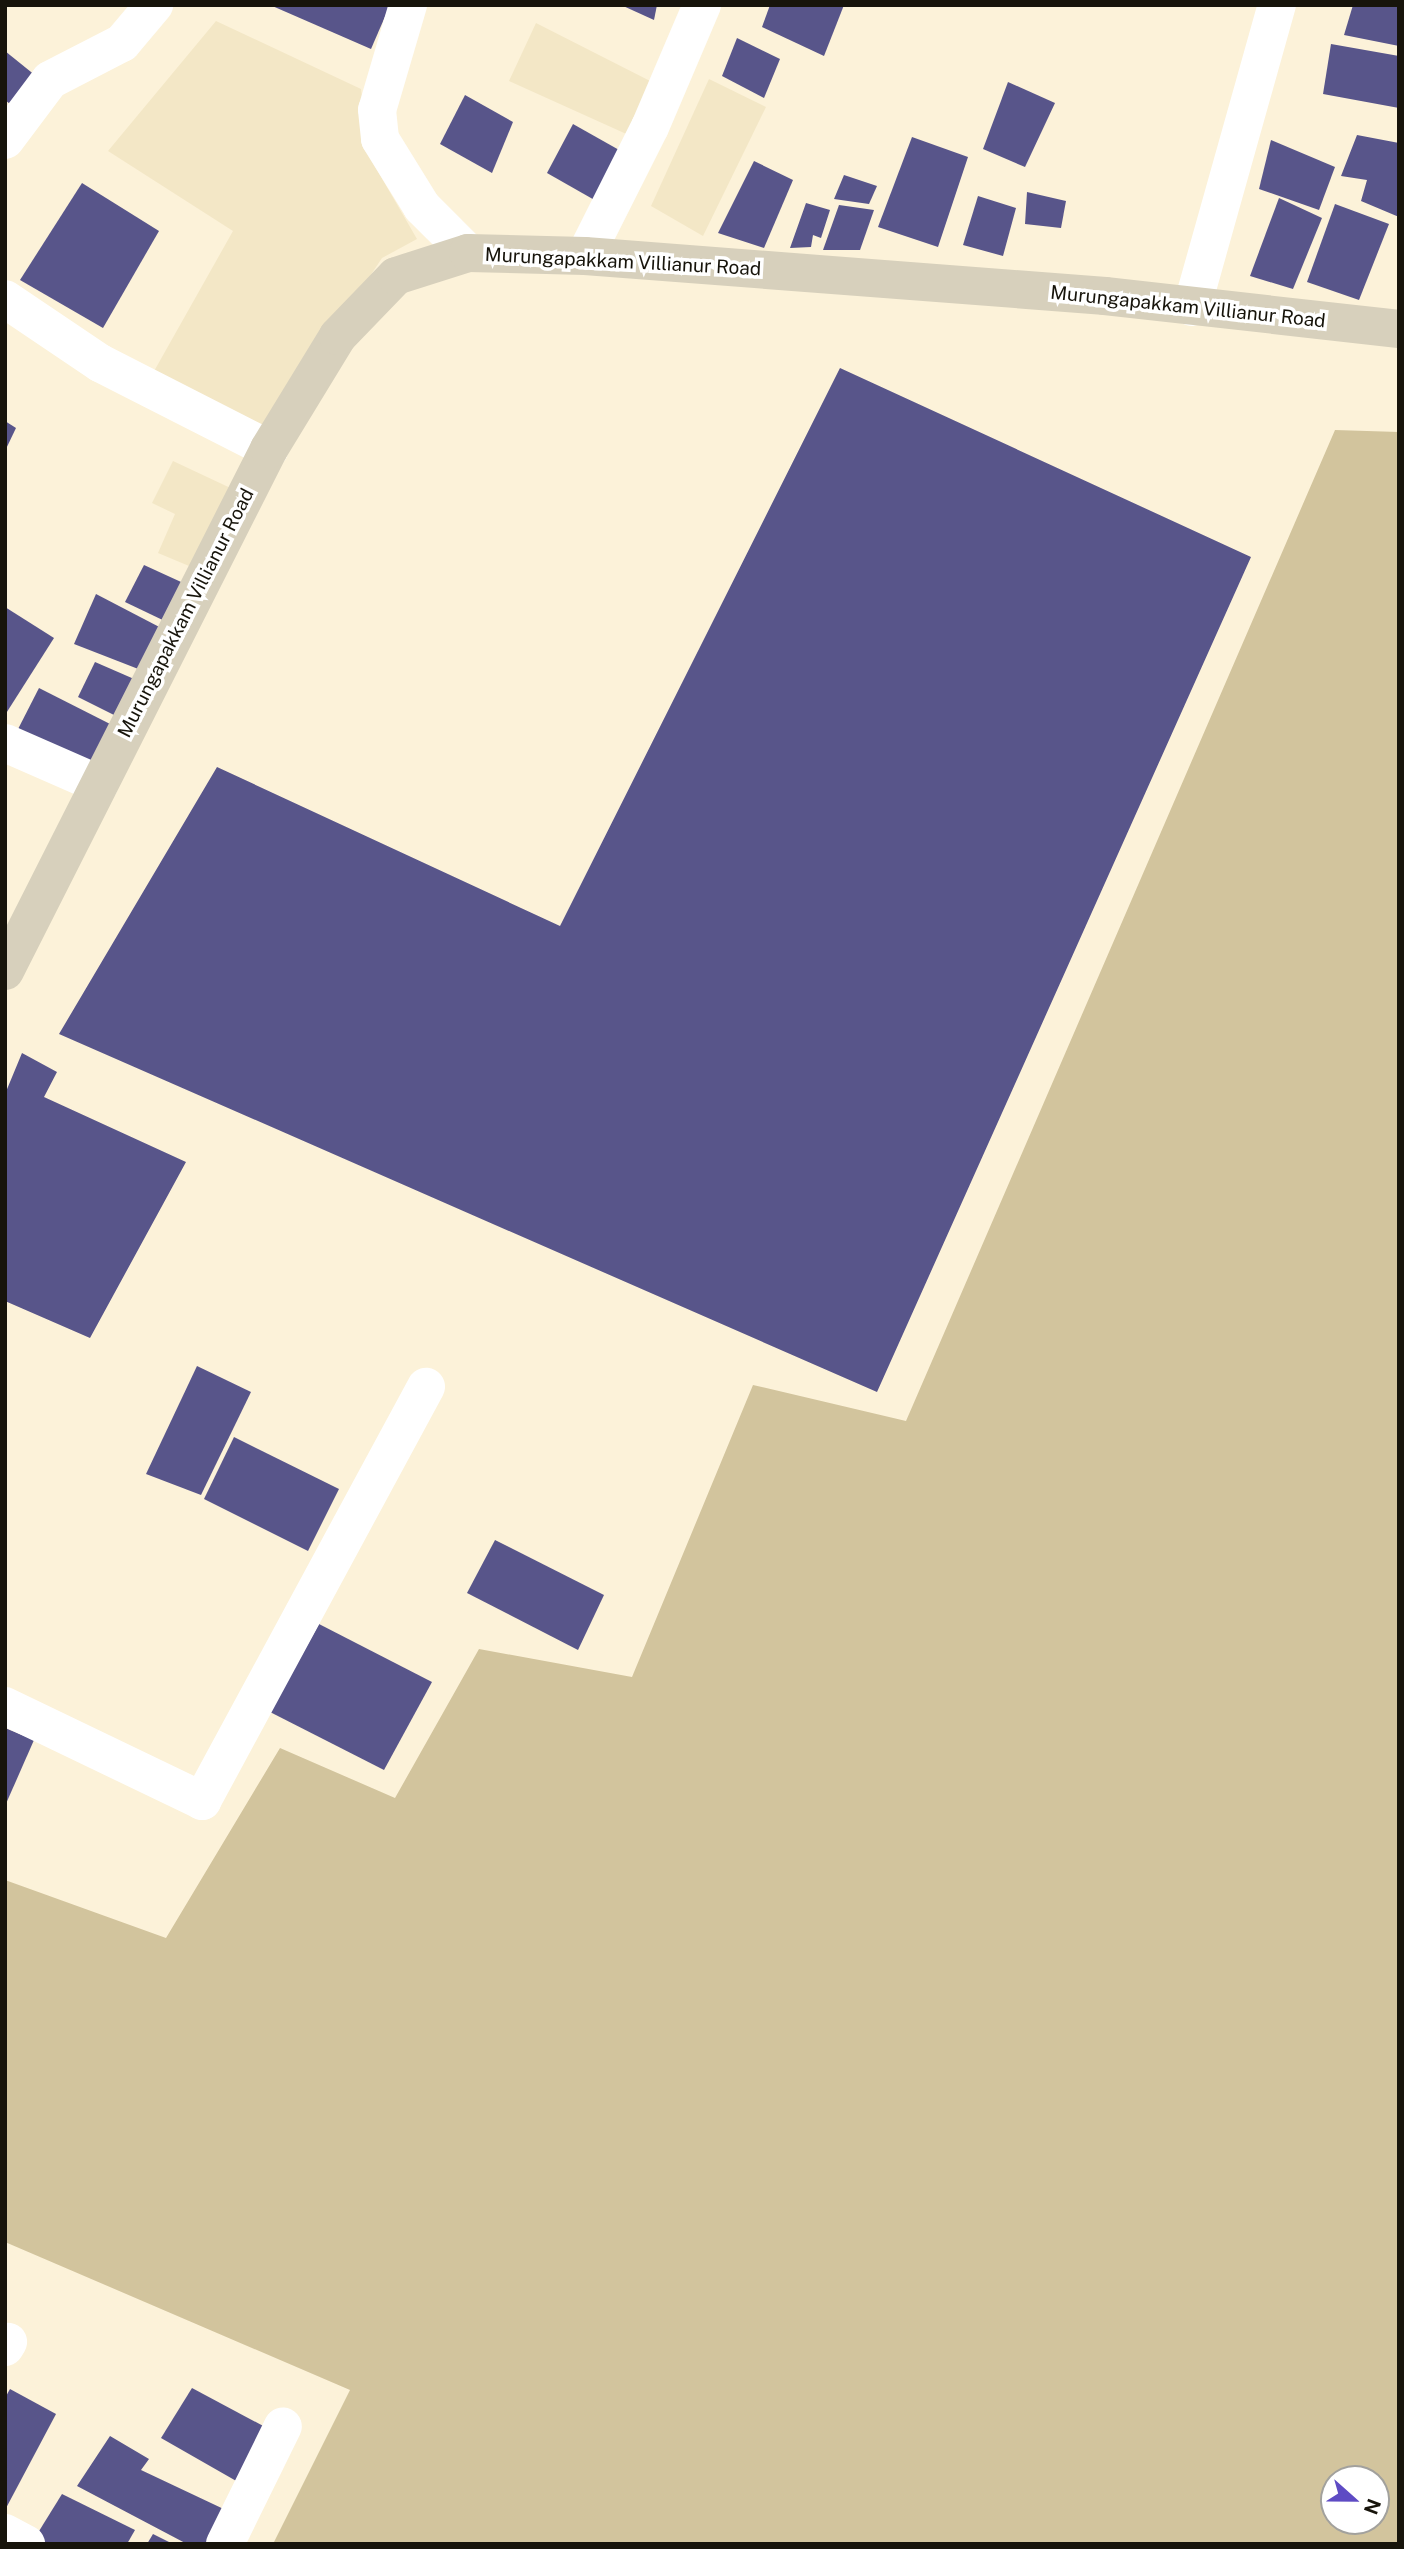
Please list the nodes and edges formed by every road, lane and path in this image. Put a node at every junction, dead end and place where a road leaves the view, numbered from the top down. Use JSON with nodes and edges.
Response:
{"nodes":[{"id":1,"x":154,"y":5,"type":"edge"},
{"id":2,"x":408,"y":5,"type":"edge"},
{"id":3,"x":702,"y":5,"type":"edge"},
{"id":4,"x":1277,"y":5,"type":"edge"},
{"id":5,"x":5,"y":140,"type":"edge"},
{"id":6,"x":468,"y":253,"type":"junction"},
{"id":7,"x":585,"y":256,"type":"junction"},
{"id":8,"x":5,"y":299,"type":"edge"},
{"id":9,"x":1192,"y":307,"type":"junction"},
{"id":10,"x":1399,"y":329,"type":"edge"},
{"id":11,"x":269,"y":449,"type":"junction"},
{"id":12,"x":5,"y":743,"type":"edge"},
{"id":13,"x":99,"y":784,"type":"junction"},
{"id":14,"x":5,"y":971,"type":"edge"},
{"id":15,"x":426,"y":1387,"type":"dead end"},
{"id":16,"x":5,"y":1706,"type":"edge"},
{"id":17,"x":283,"y":2426,"type":"dead end"},
{"id":18,"x":5,"y":2533,"type":"edge"},
{"id":19,"x":26,"y":2544,"type":"edge"},
{"id":20,"x":225,"y":2544,"type":"edge"}],
"edges":[{"from":1,"to":5,"type":"street"},
{"from":2,"to":6,"type":"street"},
{"from":3,"to":7,"type":"street"},
{"from":4,"to":9,"type":"street"},
{"from":6,"to":7,"type":"main road","name":"Murungapakkam Villianur Road"},
{"from":6,"to":11,"type":"main road","name":"Murungapakkam Villianur Road"},
{"from":7,"to":9,"type":"main road","name":"Murungapakkam Villianur Road"},
{"from":8,"to":11,"type":"street"},
{"from":9,"to":10,"type":"main road","name":"Murungapakkam Villianur Road"},
{"from":11,"to":13,"type":"main road","name":"Murungapakkam Villianur Road"},
{"from":12,"to":13,"type":"street"},
{"from":13,"to":14,"type":"main road","name":"Murungapakkam Villianur Road"},
{"from":15,"to":16,"type":"street"},
{"from":17,"to":20,"type":"street"},
{"from":18,"to":19,"type":"street"}]}
